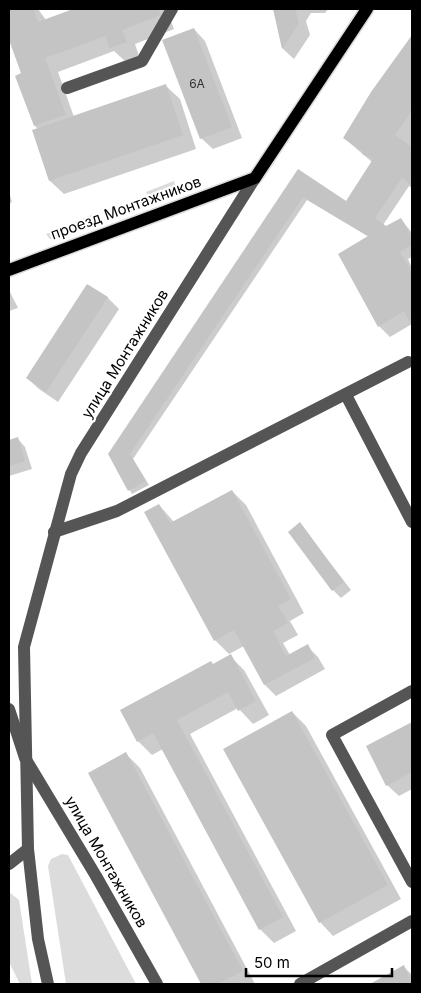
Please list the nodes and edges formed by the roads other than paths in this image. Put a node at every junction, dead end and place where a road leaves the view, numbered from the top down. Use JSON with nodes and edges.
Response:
{"nodes":[{"id":1,"x":172,"y":9,"type":"edge"},
{"id":2,"x":367,"y":9,"type":"edge"},
{"id":3,"x":68,"y":88,"type":"dead end"},
{"id":4,"x":255,"y":178,"type":"junction"},
{"id":5,"x":9,"y":270,"type":"edge"},
{"id":6,"x":408,"y":362,"type":"dead end"},
{"id":7,"x":346,"y":395,"type":"junction"},
{"id":8,"x":412,"y":522,"type":"edge"},
{"id":9,"x":54,"y":532,"type":"junction"},
{"id":10,"x":412,"y":691,"type":"edge"},
{"id":11,"x":9,"y":709,"type":"edge"},
{"id":12,"x":25,"y":758,"type":"junction"},
{"id":13,"x":28,"y":849,"type":"junction"},
{"id":14,"x":9,"y":864,"type":"edge"},
{"id":15,"x":412,"y":882,"type":"edge"},
{"id":16,"x":412,"y":921,"type":"edge"},
{"id":17,"x":317,"y":980,"type":"edge"},
{"id":18,"x":48,"y":984,"type":"edge"},
{"id":19,"x":157,"y":984,"type":"edge"},
{"id":20,"x":300,"y":984,"type":"edge"}],
"edges":[{"from":1,"to":3,"type":"street"},
{"from":2,"to":4,"type":"main road","name":"улица Монтажников"},
{"from":4,"to":5,"type":"main road","name":"проезд Монтажников"},
{"from":4,"to":9,"type":"street","name":"улица Монтажников"},
{"from":6,"to":7,"type":"street"},
{"from":7,"to":8,"type":"street"},
{"from":7,"to":9,"type":"street"},
{"from":9,"to":12,"type":"street","name":"улица Монтажников"},
{"from":10,"to":15,"type":"street"},
{"from":11,"to":12,"type":"street"},
{"from":12,"to":13,"type":"street","name":"улица Монтажников"},
{"from":12,"to":19,"type":"street","name":"улица Монтажников"},
{"from":13,"to":14,"type":"street"},
{"from":13,"to":18,"type":"street","name":"улица Монтажников"},
{"from":16,"to":17,"type":"street"},
{"from":17,"to":20,"type":"street"}]}
